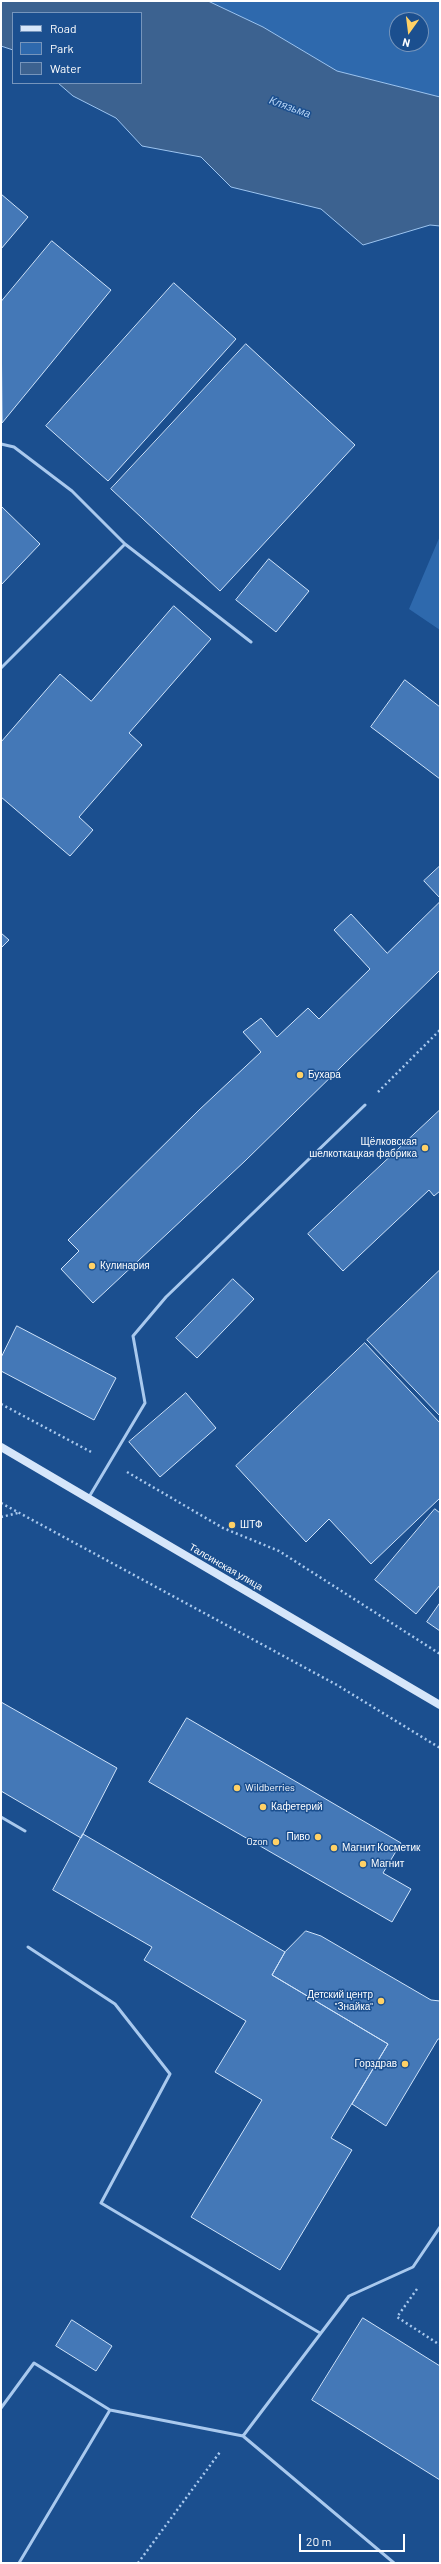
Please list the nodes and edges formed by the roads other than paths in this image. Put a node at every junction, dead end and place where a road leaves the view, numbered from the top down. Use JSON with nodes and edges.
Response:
{"nodes":[{"id":1,"x":1,"y":444,"type":"edge"},
{"id":2,"x":125,"y":544,"type":"junction"},
{"id":3,"x":251,"y":642,"type":"dead end"},
{"id":4,"x":1,"y":668,"type":"edge"},
{"id":5,"x":365,"y":1105,"type":"road end"},
{"id":6,"x":1,"y":1447,"type":"edge"},
{"id":7,"x":88,"y":1499,"type":"junction"},
{"id":8,"x":440,"y":1705,"type":"edge"},
{"id":9,"x":1,"y":1817,"type":"edge"},
{"id":10,"x":25,"y":1831,"type":"dead end"},
{"id":11,"x":28,"y":1947,"type":"dead end"},
{"id":12,"x":440,"y":2227,"type":"edge"},
{"id":13,"x":320,"y":2333,"type":"junction"},
{"id":14,"x":1,"y":2408,"type":"edge"},
{"id":15,"x":110,"y":2410,"type":"junction"},
{"id":16,"x":243,"y":2436,"type":"junction"},
{"id":17,"x":19,"y":2563,"type":"edge"},
{"id":18,"x":394,"y":2563,"type":"edge"}],
"edges":[{"from":1,"to":2,"type":"lane"},
{"from":2,"to":3,"type":"lane"},
{"from":2,"to":4,"type":"lane"},
{"from":5,"to":7,"type":"lane"},
{"from":6,"to":7,"type":"main road","name":"Талсинская улица"},
{"from":7,"to":8,"type":"main road","name":"Талсинская улица"},
{"from":9,"to":10,"type":"lane"},
{"from":11,"to":13,"type":"lane"},
{"from":12,"to":13,"type":"lane"},
{"from":13,"to":16,"type":"lane"},
{"from":14,"to":15,"type":"lane"},
{"from":15,"to":16,"type":"lane"},
{"from":15,"to":17,"type":"lane"},
{"from":16,"to":18,"type":"lane"}]}
